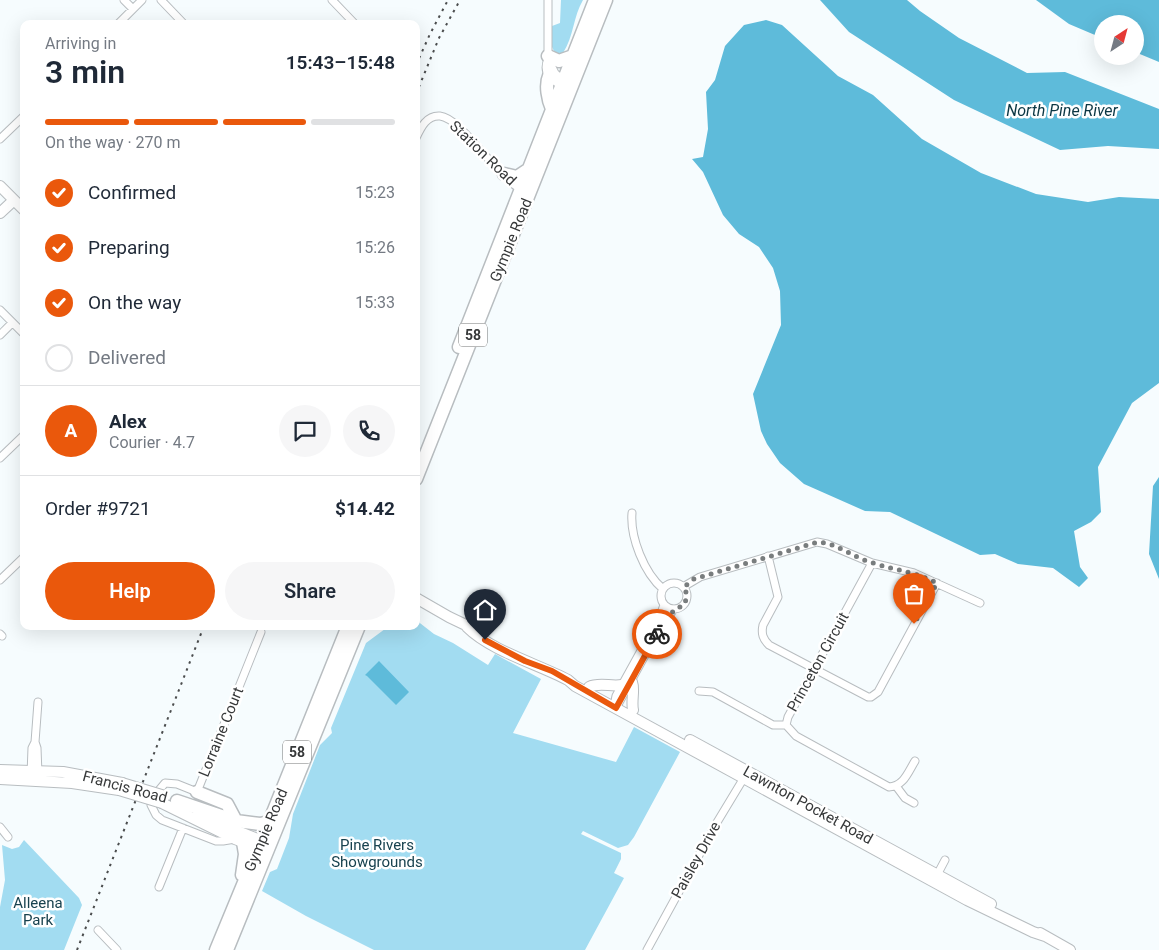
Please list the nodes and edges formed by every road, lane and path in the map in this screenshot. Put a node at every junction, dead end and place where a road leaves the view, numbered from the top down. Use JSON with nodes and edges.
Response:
{"nodes":[{"id":1,"x":124,"y":0,"type":"edge"},
{"id":2,"x":142,"y":0,"type":"edge"},
{"id":3,"x":161,"y":0,"type":"edge"},
{"id":4,"x":332,"y":0,"type":"edge"},
{"id":5,"x":548,"y":0,"type":"edge"},
{"id":6,"x":595,"y":0,"type":"edge"},
{"id":7,"x":606,"y":0,"type":"edge"},
{"id":8,"x":133,"y":9,"type":"junction"},
{"id":9,"x":122,"y":20,"type":"edge"},
{"id":10,"x":180,"y":20,"type":"edge"},
{"id":11,"x":351,"y":20,"type":"edge"},
{"id":12,"x":573,"y":56,"type":"junction"},
{"id":13,"x":548,"y":57,"type":"junction"},
{"id":14,"x":548,"y":76,"type":"junction"},
{"id":15,"x":566,"y":85,"type":"junction"},
{"id":16,"x":552,"y":109,"type":"junction"},
{"id":17,"x":20,"y":120,"type":"edge"},
{"id":18,"x":420,"y":130,"type":"edge"},
{"id":19,"x":0,"y":139,"type":"edge"},
{"id":20,"x":529,"y":168,"type":"junction"},
{"id":21,"x":504,"y":174,"type":"junction"},
{"id":22,"x":0,"y":186,"type":"edge"},
{"id":23,"x":526,"y":190,"type":"junction"},
{"id":24,"x":14,"y":200,"type":"junction"},
{"id":25,"x":20,"y":206,"type":"edge"},
{"id":26,"x":0,"y":213,"type":"edge"},
{"id":27,"x":0,"y":310,"type":"edge"},
{"id":28,"x":12,"y":323,"type":"junction"},
{"id":29,"x":20,"y":330,"type":"edge"},
{"id":30,"x":0,"y":335,"type":"edge"},
{"id":31,"x":20,"y":439,"type":"edge"},
{"id":32,"x":420,"y":445,"type":"edge"},
{"id":33,"x":0,"y":458,"type":"edge"},
{"id":34,"x":420,"y":468,"type":"edge"},
{"id":35,"x":632,"y":513,"type":"dead end"},
{"id":36,"x":768,"y":556,"type":"junction"},
{"id":37,"x":20,"y":561,"type":"edge"},
{"id":38,"x":872,"y":563,"type":"junction"},
{"id":39,"x":0,"y":580,"type":"edge"},
{"id":40,"x":937,"y":583,"type":"junction"},
{"id":41,"x":684,"y":587,"type":"junction"},
{"id":42,"x":663,"y":589,"type":"junction"},
{"id":43,"x":420,"y":600,"type":"edge"},
{"id":44,"x":980,"y":603,"type":"dead end"},
{"id":45,"x":664,"y":605,"type":"junction"},
{"id":46,"x":674,"y":610,"type":"junction"},
{"id":47,"x":346,"y":630,"type":"edge"},
{"id":48,"x":357,"y":630,"type":"edge"},
{"id":49,"x":261,"y":632,"type":"dead end"},
{"id":50,"x":815,"y":670,"type":"junction"},
{"id":51,"x":568,"y":680,"type":"junction"},
{"id":52,"x":627,"y":684,"type":"junction"},
{"id":53,"x":589,"y":687,"type":"junction"},
{"id":54,"x":699,"y":691,"type":"dead end"},
{"id":55,"x":38,"y":702,"type":"dead end"},
{"id":56,"x":616,"y":704,"type":"junction"},
{"id":57,"x":634,"y":710,"type":"junction"},
{"id":58,"x":786,"y":725,"type":"junction"},
{"id":59,"x":915,"y":760,"type":"dead end"},
{"id":60,"x":0,"y":770,"type":"edge"},
{"id":61,"x":746,"y":775,"type":"junction"},
{"id":62,"x":34,"y":776,"type":"junction"},
{"id":63,"x":0,"y":779,"type":"edge"},
{"id":64,"x":896,"y":786,"type":"junction"},
{"id":65,"x":197,"y":792,"type":"junction"},
{"id":66,"x":168,"y":800,"type":"junction"},
{"id":67,"x":914,"y":803,"type":"dead end"},
{"id":68,"x":236,"y":822,"type":"junction"},
{"id":69,"x":269,"y":822,"type":"junction"},
{"id":70,"x":0,"y":826,"type":"edge"},
{"id":71,"x":183,"y":828,"type":"junction"},
{"id":72,"x":8,"y":837,"type":"dead end"},
{"id":73,"x":239,"y":840,"type":"junction"},
{"id":74,"x":265,"y":846,"type":"junction"},
{"id":75,"x":945,"y":860,"type":"dead end"},
{"id":76,"x":935,"y":878,"type":"junction"},
{"id":77,"x":159,"y":887,"type":"dead end"},
{"id":78,"x":240,"y":891,"type":"junction"},
{"id":79,"x":98,"y":930,"type":"dead end"},
{"id":80,"x":117,"y":950,"type":"edge"},
{"id":81,"x":216,"y":950,"type":"edge"},
{"id":82,"x":227,"y":950,"type":"edge"},
{"id":83,"x":647,"y":950,"type":"edge"},
{"id":84,"x":1070,"y":950,"type":"edge"}],
"edges":[{"from":1,"to":8,"type":"street"},
{"from":2,"to":8,"type":"street"},
{"from":3,"to":10,"type":"street"},
{"from":4,"to":11,"type":"street"},
{"from":5,"to":13,"type":"street"},
{"from":6,"to":12,"type":"highway","name":"Gympie Road","number":"58"},
{"from":7,"to":15,"type":"highway","name":"Gympie Road","number":"58"},
{"from":8,"to":9,"type":"street"},
{"from":12,"to":13,"type":"highway"},
{"from":12,"to":15,"type":"highway","name":"Gympie Road","number":"58"},
{"from":13,"to":14,"type":"street"},
{"from":13,"to":15,"type":"street"},
{"from":14,"to":15,"type":"street"},
{"from":14,"to":16,"type":"highway"},
{"from":15,"to":16,"type":"highway","name":"Gympie Road","number":"58"},
{"from":15,"to":23,"type":"highway","name":"Gympie Road","number":"58"},
{"from":16,"to":20,"type":"highway","name":"Gympie Road","number":"58"},
{"from":17,"to":19,"type":"street"},
{"from":18,"to":21,"type":"street","name":"Station Road"},
{"from":20,"to":21,"type":"highway"},
{"from":20,"to":23,"type":"highway","name":"Gympie Road","number":"58"},
{"from":21,"to":23,"type":"street","name":"Station Road"},
{"from":22,"to":24,"type":"main road"},
{"from":23,"to":32,"type":"highway","name":"Gympie Road","number":"58"},
{"from":23,"to":34,"type":"highway","name":"Gympie Road","number":"58"},
{"from":24,"to":25,"type":"main road"},
{"from":24,"to":26,"type":"main road"},
{"from":27,"to":28,"type":"street"},
{"from":28,"to":29,"type":"street"},
{"from":28,"to":30,"type":"street"},
{"from":31,"to":33,"type":"street"},
{"from":35,"to":42,"type":"street"},
{"from":36,"to":38,"type":"street"},
{"from":36,"to":41,"type":"street"},
{"from":36,"to":50,"type":"street"},
{"from":37,"to":39,"type":"street"},
{"from":38,"to":40,"type":"street"},
{"from":38,"to":50,"type":"street","name":"Princeton Circuit"},
{"from":40,"to":44,"type":"street"},
{"from":40,"to":50,"type":"street"},
{"from":41,"to":42,"type":"street"},
{"from":41,"to":46,"type":"street"},
{"from":42,"to":45,"type":"street"},
{"from":43,"to":51,"type":"main road","name":"Lawnton Pocket Road"},
{"from":45,"to":46,"type":"street"},
{"from":45,"to":52,"type":"street"},
{"from":46,"to":52,"type":"street"},
{"from":47,"to":69,"type":"highway","name":"Gympie Road","number":"58"},
{"from":48,"to":74,"type":"highway","name":"Gympie Road","number":"58"},
{"from":49,"to":65,"type":"street","name":"Lorraine Court"},
{"from":50,"to":58,"type":"street","name":"Princeton Circuit"},
{"from":51,"to":53,"type":"main road","name":"Lawnton Pocket Road"},
{"from":51,"to":56,"type":"main road","name":"Lawnton Pocket Road"},
{"from":52,"to":53,"type":"main road"},
{"from":52,"to":56,"type":"street"},
{"from":52,"to":57,"type":"main road"},
{"from":53,"to":56,"type":"main road","name":"Lawnton Pocket Road"},
{"from":54,"to":58,"type":"street"},
{"from":55,"to":62,"type":"street"},
{"from":56,"to":57,"type":"main road","name":"Lawnton Pocket Road"},
{"from":56,"to":61,"type":"main road","name":"Lawnton Pocket Road"},
{"from":57,"to":61,"type":"main road","name":"Lawnton Pocket Road"},
{"from":58,"to":64,"type":"street","name":"Princeton Circuit"},
{"from":59,"to":64,"type":"street"},
{"from":60,"to":62,"type":"main road","name":"Francis Road"},
{"from":61,"to":76,"type":"main road","name":"Lawnton Pocket Road"},
{"from":61,"to":83,"type":"street","name":"Paisley Drive"},
{"from":62,"to":63,"type":"main road","name":"Francis Road"},
{"from":62,"to":66,"type":"main road","name":"Francis Road","bridge":true},
{"from":64,"to":67,"type":"street"},
{"from":65,"to":68,"type":"highway"},
{"from":65,"to":71,"type":"street","name":"Lorraine Court"},
{"from":66,"to":68,"type":"highway"},
{"from":66,"to":73,"type":"main road","name":"Francis Road"},
{"from":66,"to":74,"type":"main road","name":"Francis Road"},
{"from":68,"to":69,"type":"highway"},
{"from":69,"to":74,"type":"highway","name":"Gympie Road","number":"58"},
{"from":70,"to":72,"type":"street"},
{"from":71,"to":73,"type":"street","name":"Lorraine Court"},
{"from":71,"to":77,"type":"street"},
{"from":73,"to":74,"type":"main road","name":"Francis Road"},
{"from":73,"to":78,"type":"highway"},
{"from":74,"to":78,"type":"highway","name":"Gympie Road","number":"58"},
{"from":74,"to":82,"type":"highway","name":"Gympie Road","number":"58"},
{"from":75,"to":76,"type":"street"},
{"from":76,"to":84,"type":"main road","name":"Lawnton Pocket Road"},
{"from":78,"to":81,"type":"highway","name":"Gympie Road","number":"58"},
{"from":79,"to":80,"type":"street"}]}
